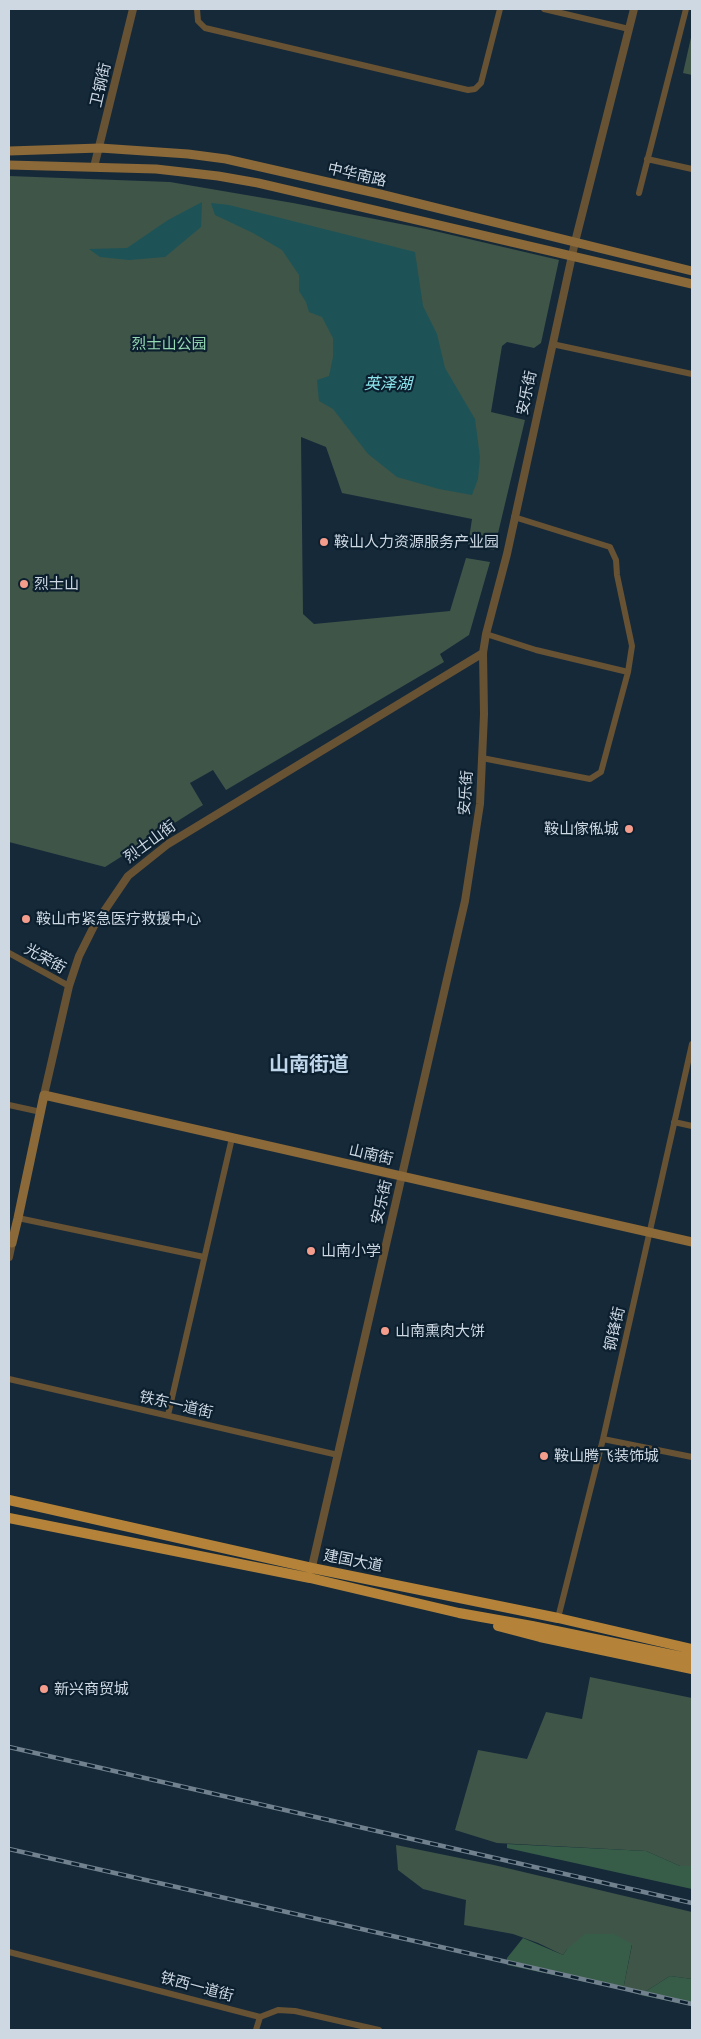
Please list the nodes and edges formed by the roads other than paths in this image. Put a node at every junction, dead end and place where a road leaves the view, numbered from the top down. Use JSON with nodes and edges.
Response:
{"nodes":[{"id":1,"x":132,"y":9,"type":"edge"},
{"id":2,"x":197,"y":9,"type":"edge"},
{"id":3,"x":500,"y":9,"type":"edge"},
{"id":4,"x":544,"y":9,"type":"edge"},
{"id":5,"x":634,"y":9,"type":"edge"},
{"id":6,"x":686,"y":9,"type":"edge"},
{"id":7,"x":629,"y":29,"type":"junction"},
{"id":8,"x":100,"y":148,"type":"junction"},
{"id":9,"x":9,"y":151,"type":"edge"},
{"id":10,"x":647,"y":159,"type":"junction"},
{"id":11,"x":9,"y":165,"type":"edge"},
{"id":12,"x":94,"y":167,"type":"junction"},
{"id":13,"x":692,"y":170,"type":"edge"},
{"id":14,"x":639,"y":193,"type":"dead end"},
{"id":15,"x":575,"y":242,"type":"junction"},
{"id":16,"x":572,"y":254,"type":"junction"},
{"id":17,"x":692,"y":271,"type":"edge"},
{"id":18,"x":692,"y":284,"type":"edge"},
{"id":19,"x":552,"y":344,"type":"junction"},
{"id":20,"x":692,"y":374,"type":"edge"},
{"id":21,"x":514,"y":517,"type":"junction"},
{"id":22,"x":486,"y":634,"type":"junction"},
{"id":23,"x":483,"y":653,"type":"junction"},
{"id":24,"x":628,"y":672,"type":"junction"},
{"id":25,"x":482,"y":758,"type":"junction"},
{"id":26,"x":9,"y":953,"type":"edge"},
{"id":27,"x":68,"y":986,"type":"junction"},
{"id":28,"x":692,"y":1044,"type":"edge"},
{"id":29,"x":44,"y":1095,"type":"junction"},
{"id":30,"x":9,"y":1105,"type":"edge"},
{"id":31,"x":41,"y":1112,"type":"junction"},
{"id":32,"x":674,"y":1122,"type":"junction"},
{"id":33,"x":692,"y":1126,"type":"edge"},
{"id":34,"x":232,"y":1138,"type":"junction"},
{"id":35,"x":402,"y":1176,"type":"junction"},
{"id":36,"x":18,"y":1218,"type":"junction"},
{"id":37,"x":649,"y":1231,"type":"junction"},
{"id":38,"x":10,"y":1242,"type":"edge"},
{"id":39,"x":692,"y":1242,"type":"edge"},
{"id":40,"x":9,"y":1257,"type":"edge"},
{"id":41,"x":204,"y":1257,"type":"junction"},
{"id":42,"x":9,"y":1379,"type":"edge"},
{"id":43,"x":168,"y":1416,"type":"junction"},
{"id":44,"x":603,"y":1439,"type":"junction"},
{"id":45,"x":338,"y":1455,"type":"junction"},
{"id":46,"x":692,"y":1457,"type":"edge"},
{"id":47,"x":9,"y":1500,"type":"edge"},
{"id":48,"x":9,"y":1518,"type":"edge"},
{"id":49,"x":311,"y":1573,"type":"junction"},
{"id":50,"x":459,"y":1613,"type":"junction"},
{"id":51,"x":558,"y":1618,"type":"junction"},
{"id":52,"x":692,"y":1649,"type":"edge"},
{"id":53,"x":692,"y":1659,"type":"edge"},
{"id":54,"x":692,"y":1669,"type":"edge"},
{"id":55,"x":9,"y":1952,"type":"edge"},
{"id":56,"x":260,"y":2017,"type":"junction"},
{"id":57,"x":256,"y":2030,"type":"edge"},
{"id":58,"x":379,"y":2030,"type":"edge"}],
"edges":[{"from":1,"to":8,"type":"street","name":"卫钢街"},
{"from":2,"to":3,"type":"street"},
{"from":4,"to":7,"type":"street"},
{"from":5,"to":7,"type":"street","name":"安乐街"},
{"from":6,"to":10,"type":"street"},
{"from":7,"to":15,"type":"street","name":"安乐街"},
{"from":8,"to":9,"type":"main road","name":"中华南路"},
{"from":8,"to":12,"type":"street","name":"卫钢街"},
{"from":8,"to":15,"type":"main road","name":"中华南路"},
{"from":10,"to":13,"type":"street"},
{"from":10,"to":14,"type":"street"},
{"from":11,"to":12,"type":"main road","name":"中华南路"},
{"from":12,"to":16,"type":"main road","name":"中华南路"},
{"from":15,"to":16,"type":"street","name":"安乐街"},
{"from":15,"to":17,"type":"main road","name":"中华南路"},
{"from":16,"to":18,"type":"main road","name":"中华南路"},
{"from":16,"to":19,"type":"street","name":"安乐街"},
{"from":19,"to":20,"type":"street"},
{"from":19,"to":21,"type":"street","name":"安乐街"},
{"from":21,"to":22,"type":"street","name":"安乐街"},
{"from":21,"to":24,"type":"street"},
{"from":22,"to":23,"type":"street","name":"安乐街"},
{"from":22,"to":24,"type":"street"},
{"from":23,"to":25,"type":"street","name":"安乐街"},
{"from":23,"to":27,"type":"street","name":"烈士山街"},
{"from":24,"to":25,"type":"street"},
{"from":25,"to":35,"type":"street","name":"安乐街"},
{"from":26,"to":27,"type":"street","name":"光荣街"},
{"from":27,"to":29,"type":"street","name":"烈士山街"},
{"from":28,"to":32,"type":"street","name":"钢锋街"},
{"from":29,"to":31,"type":"main road","name":"烈士山街"},
{"from":29,"to":34,"type":"main road","name":"山南街"},
{"from":30,"to":31,"type":"street"},
{"from":31,"to":36,"type":"main road","name":"烈士山街"},
{"from":32,"to":33,"type":"street"},
{"from":32,"to":37,"type":"street","name":"钢锋街"},
{"from":34,"to":35,"type":"main road","name":"山南街"},
{"from":34,"to":41,"type":"street"},
{"from":35,"to":37,"type":"main road","name":"山南街"},
{"from":35,"to":45,"type":"street","name":"安乐街"},
{"from":36,"to":38,"type":"main road","name":"烈士山街"},
{"from":36,"to":41,"type":"street"},
{"from":37,"to":39,"type":"main road","name":"山南街"},
{"from":37,"to":44,"type":"street","name":"钢锋街"},
{"from":38,"to":40,"type":"street","name":"烈士山街"},
{"from":41,"to":43,"type":"street"},
{"from":42,"to":43,"type":"street","name":"铁东一道街"},
{"from":43,"to":45,"type":"street","name":"铁东一道街"},
{"from":44,"to":46,"type":"street"},
{"from":44,"to":51,"type":"street","name":"钢锋街"},
{"from":45,"to":49,"type":"street","name":"安乐街"},
{"from":47,"to":49,"type":"highway","name":"建国大道"},
{"from":48,"to":49,"type":"highway","name":"建国大道"},
{"from":49,"to":50,"type":"highway","name":"建国大道"},
{"from":49,"to":51,"type":"highway","name":"建国大道"},
{"from":50,"to":53,"type":"highway","name":"建国大道"},
{"from":50,"to":54,"type":"highway"},
{"from":51,"to":52,"type":"highway","name":"建国大道"},
{"from":55,"to":56,"type":"street","name":"铁西一道街"},
{"from":56,"to":57,"type":"street"},
{"from":56,"to":58,"type":"street"}]}
